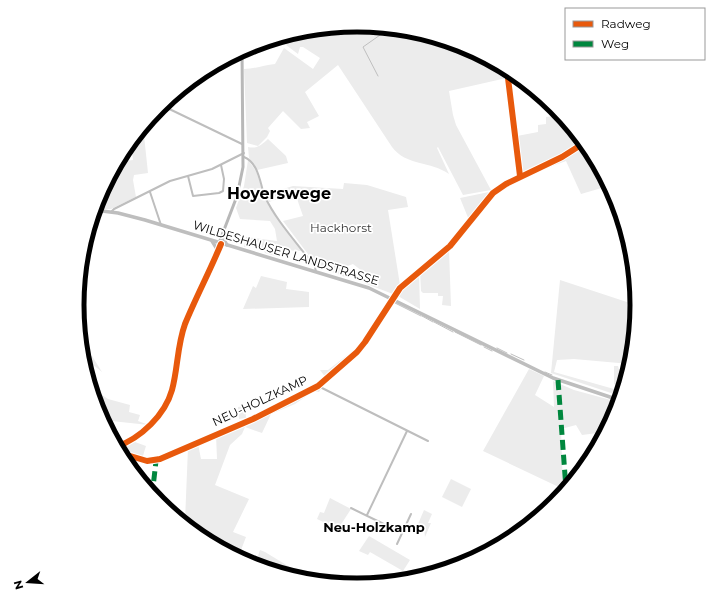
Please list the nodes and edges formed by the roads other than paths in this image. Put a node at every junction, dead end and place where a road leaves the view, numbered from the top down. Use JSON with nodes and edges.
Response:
{"nodes":[{"id":1,"x":242,"y":57,"type":"edge"},
{"id":2,"x":167,"y":108,"type":"edge"},
{"id":3,"x":244,"y":144,"type":"junction"},
{"id":4,"x":579,"y":147,"type":"edge"},
{"id":5,"x":244,"y":153,"type":"junction"},
{"id":6,"x":244,"y":157,"type":"junction"},
{"id":7,"x":221,"y":165,"type":"junction"},
{"id":8,"x":188,"y":176,"type":"junction"},
{"id":9,"x":150,"y":192,"type":"junction"},
{"id":10,"x":100,"y":211,"type":"edge"},
{"id":11,"x":111,"y":212,"type":"junction"},
{"id":12,"x":161,"y":225,"type":"junction"},
{"id":13,"x":223,"y":237,"type":"junction"},
{"id":14,"x":212,"y":241,"type":"junction"},
{"id":15,"x":220,"y":243,"type":"junction"},
{"id":16,"x":228,"y":245,"type":"junction"},
{"id":17,"x":217,"y":250,"type":"junction"},
{"id":18,"x":316,"y":272,"type":"junction"},
{"id":19,"x":392,"y":299,"type":"junction"},
{"id":20,"x":320,"y":384,"type":"junction"},
{"id":21,"x":613,"y":398,"type":"edge"},
{"id":22,"x":407,"y":431,"type":"junction"},
{"id":23,"x":428,"y":441,"type":"dead end"},
{"id":24,"x":122,"y":444,"type":"edge"},
{"id":25,"x":129,"y":456,"type":"edge"},
{"id":26,"x":351,"y":508,"type":"dead end"},
{"id":27,"x":411,"y":514,"type":"dead end"},
{"id":28,"x":367,"y":515,"type":"junction"},
{"id":29,"x":404,"y":530,"type":"junction"},
{"id":30,"x":397,"y":544,"type":"dead end"}],
"edges":[{"from":1,"to":3,"type":"main road"},
{"from":2,"to":3,"type":"street"},
{"from":3,"to":5,"type":"main road"},
{"from":4,"to":19,"type":"street","name":"NEU-HOLZKAMP"},
{"from":5,"to":6,"type":"main road"},
{"from":5,"to":7,"type":"street"},
{"from":6,"to":13,"type":"main road"},
{"from":6,"to":18,"type":"street"},
{"from":7,"to":8,"type":"street"},
{"from":7,"to":8,"type":"street"},
{"from":8,"to":9,"type":"street"},
{"from":9,"to":11,"type":"street"},
{"from":9,"to":12,"type":"street"},
{"from":10,"to":11,"type":"main road","name":"WILDESHAUSER LANDSTRASSE"},
{"from":11,"to":12,"type":"main road","name":"WILDESHAUSER LANDSTRASSE"},
{"from":12,"to":14,"type":"main road","name":"WILDESHAUSER LANDSTRASSE"},
{"from":13,"to":15,"type":"main road"},
{"from":13,"to":16,"type":"main road"},
{"from":14,"to":15,"type":"main road","name":"WILDESHAUSER LANDSTRASSE"},
{"from":14,"to":17,"type":"main road"},
{"from":15,"to":16,"type":"main road","name":"WILDESHAUSER LANDSTRASSE"},
{"from":15,"to":17,"type":"street"},
{"from":16,"to":18,"type":"main road","name":"WILDESHAUSER LANDSTRASSE"},
{"from":17,"to":24,"type":"street"},
{"from":18,"to":19,"type":"main road","name":"WILDESHAUSER LANDSTRASSE"},
{"from":19,"to":20,"type":"street","name":"NEU-HOLZKAMP"},
{"from":19,"to":21,"type":"main road","name":"WILDESHAUSER LANDSTRASSE"},
{"from":20,"to":22,"type":"street","name":"NEU-HOLZKAMP"},
{"from":20,"to":25,"type":"street","name":"NEU-HOLZKAMP"},
{"from":22,"to":23,"type":"street","name":"NEU-HOLZKAMP"},
{"from":22,"to":28,"type":"street"},
{"from":26,"to":28,"type":"street"},
{"from":27,"to":29,"type":"street"},
{"from":28,"to":29,"type":"street"},
{"from":29,"to":30,"type":"street"}]}
